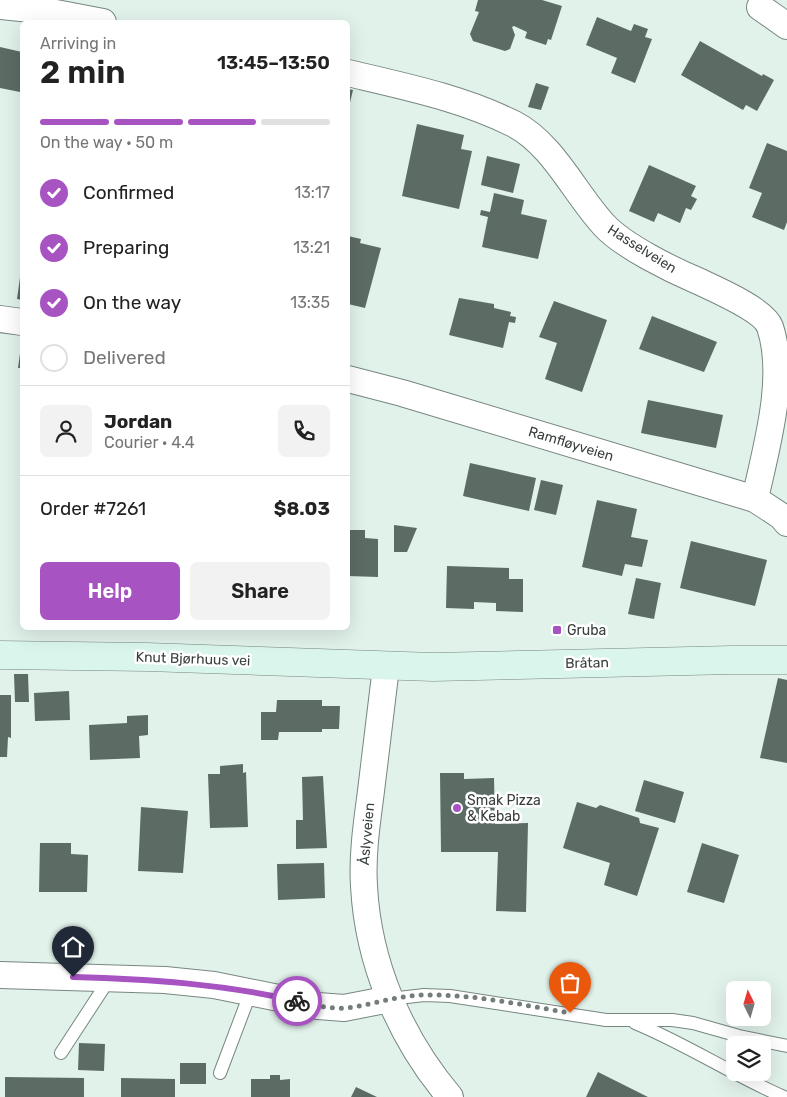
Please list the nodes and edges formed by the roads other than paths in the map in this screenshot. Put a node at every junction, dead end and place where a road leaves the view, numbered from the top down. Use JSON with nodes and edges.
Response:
{"nodes":[{"id":1,"x":0,"y":6,"type":"edge"},
{"id":2,"x":760,"y":7,"type":"dead end"},
{"id":3,"x":92,"y":20,"type":"edge"},
{"id":4,"x":787,"y":26,"type":"edge"},
{"id":5,"x":350,"y":74,"type":"edge"},
{"id":6,"x":0,"y":319,"type":"edge"},
{"id":7,"x":20,"y":322,"type":"edge"},
{"id":8,"x":350,"y":380,"type":"edge"},
{"id":9,"x":755,"y":499,"type":"junction"},
{"id":10,"x":787,"y":523,"type":"edge"},
{"id":11,"x":0,"y":655,"type":"edge"},
{"id":12,"x":787,"y":660,"type":"edge"},
{"id":13,"x":386,"y":666,"type":"junction"},
{"id":14,"x":0,"y":975,"type":"edge"},
{"id":15,"x":110,"y":978,"type":"junction"},
{"id":16,"x":251,"y":991,"type":"junction"},
{"id":17,"x":390,"y":999,"type":"junction"},
{"id":18,"x":628,"y":1020,"type":"junction"},
{"id":19,"x":787,"y":1046,"type":"edge"},
{"id":20,"x":61,"y":1053,"type":"dead end"},
{"id":21,"x":220,"y":1074,"type":"dead end"},
{"id":22,"x":450,"y":1097,"type":"edge"},
{"id":23,"x":784,"y":1097,"type":"edge"}],
"edges":[{"from":1,"to":3,"type":"street"},
{"from":2,"to":4,"type":"street"},
{"from":5,"to":9,"type":"street","name":"Hasselveien"},
{"from":6,"to":7,"type":"street"},
{"from":8,"to":9,"type":"street","name":"Ramfløyveien"},
{"from":9,"to":10,"type":"street","name":"Ramfløyveien"},
{"from":11,"to":13,"type":"main road","name":"Knut Bjørhuus vei"},
{"from":12,"to":13,"type":"main road","name":"Bråtan"},
{"from":13,"to":17,"type":"street","name":"Åslyveien"},
{"from":14,"to":15,"type":"street"},
{"from":15,"to":16,"type":"street"},
{"from":15,"to":20,"type":"lane"},
{"from":16,"to":17,"type":"street"},
{"from":16,"to":21,"type":"lane"},
{"from":17,"to":18,"type":"lane"},
{"from":17,"to":22,"type":"street","name":"Åslyveien"},
{"from":18,"to":19,"type":"lane"},
{"from":18,"to":23,"type":"lane"}]}
